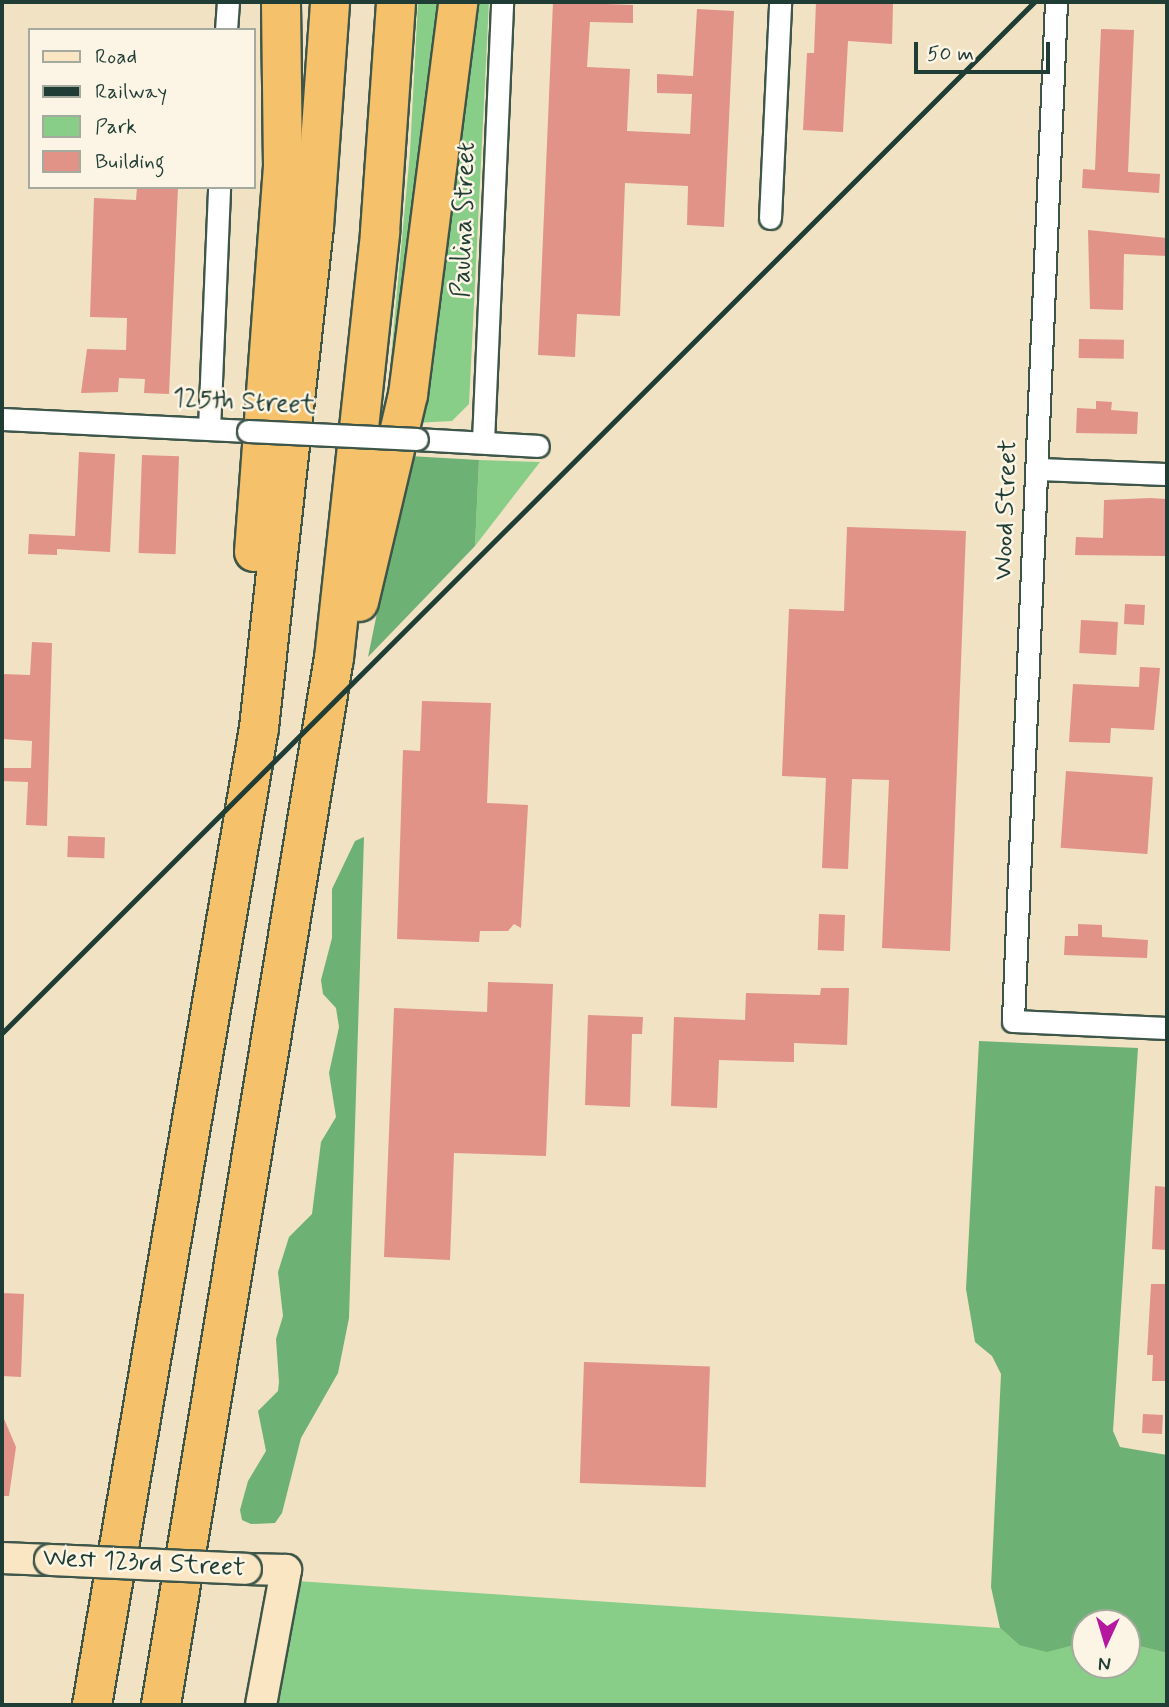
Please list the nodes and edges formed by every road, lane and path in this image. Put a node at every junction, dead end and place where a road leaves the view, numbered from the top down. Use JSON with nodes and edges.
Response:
{"nodes":[{"id":1,"x":228,"y":2,"type":"edge"},
{"id":2,"x":281,"y":2,"type":"edge"},
{"id":3,"x":330,"y":2,"type":"edge"},
{"id":4,"x":396,"y":2,"type":"edge"},
{"id":5,"x":458,"y":2,"type":"edge"},
{"id":6,"x":502,"y":2,"type":"edge"},
{"id":7,"x":779,"y":2,"type":"edge"},
{"id":8,"x":1056,"y":2,"type":"edge"},
{"id":9,"x":226,"y":28,"type":"edge"},
{"id":10,"x":219,"y":189,"type":"edge"},
{"id":11,"x":771,"y":218,"type":"dead end"},
{"id":12,"x":2,"y":419,"type":"edge"},
{"id":13,"x":209,"y":429,"type":"junction"},
{"id":14,"x":483,"y":441,"type":"junction"},
{"id":15,"x":538,"y":446,"type":"dead end"},
{"id":16,"x":1037,"y":469,"type":"junction"},
{"id":17,"x":1167,"y":474,"type":"edge"},
{"id":18,"x":334,"y":658,"type":"junction"},
{"id":19,"x":1167,"y":1028,"type":"edge"},
{"id":20,"x":203,"y":1067,"type":"junction"},
{"id":21,"x":2,"y":1558,"type":"edge"},
{"id":22,"x":92,"y":1705,"type":"edge"},
{"id":23,"x":161,"y":1705,"type":"edge"},
{"id":24,"x":261,"y":1705,"type":"edge"}],
"edges":[{"from":1,"to":9,"type":"street"},
{"from":2,"to":20,"type":"highway"},
{"from":3,"to":20,"type":"highway"},
{"from":4,"to":18,"type":"highway"},
{"from":5,"to":18,"type":"highway"},
{"from":6,"to":14,"type":"street","name":"Paulina Street"},
{"from":7,"to":11,"type":"street"},
{"from":8,"to":16,"type":"street","name":"Wood Street"},
{"from":10,"to":13,"type":"street"},
{"from":12,"to":13,"type":"street","name":"125th Street"},
{"from":13,"to":14,"type":"street","name":"125th Street","bridge":true},
{"from":14,"to":15,"type":"street","name":"125th Street"},
{"from":16,"to":17,"type":"street"},
{"from":16,"to":19,"type":"street","name":"Wood Street"},
{"from":18,"to":23,"type":"highway"},
{"from":20,"to":22,"type":"highway"},
{"from":21,"to":24,"type":"main road","name":"West 123rd Street","bridge":true}]}
